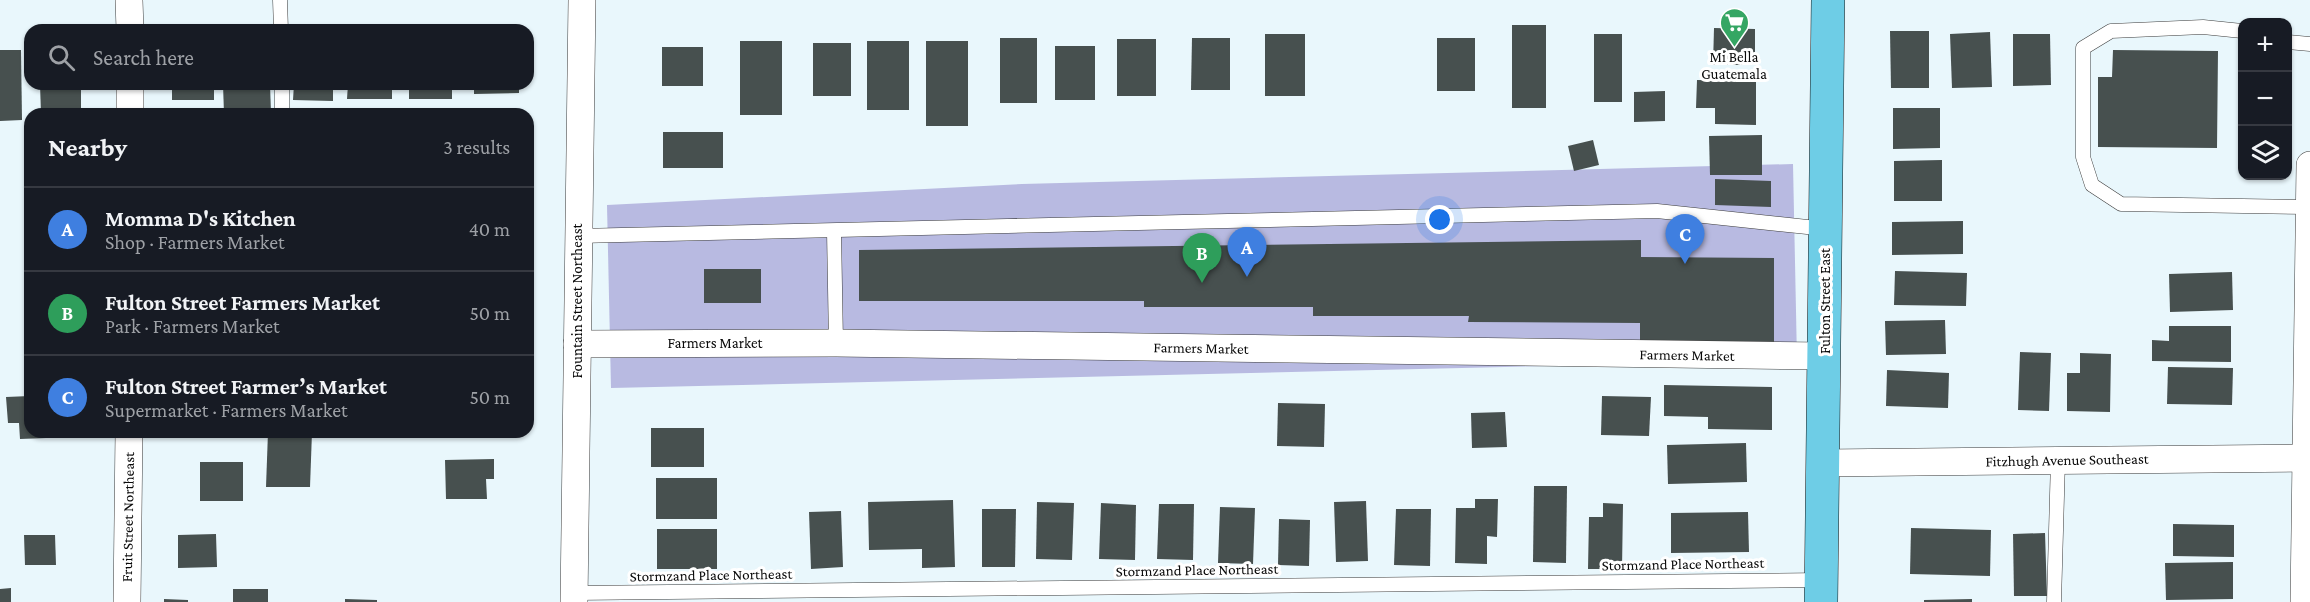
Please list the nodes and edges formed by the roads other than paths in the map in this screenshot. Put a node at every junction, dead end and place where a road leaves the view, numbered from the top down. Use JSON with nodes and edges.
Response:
{"nodes":[{"id":1,"x":129,"y":0,"type":"edge"},
{"id":2,"x":280,"y":0,"type":"edge"},
{"id":3,"x":582,"y":0,"type":"edge"},
{"id":4,"x":1828,"y":0,"type":"edge"},
{"id":5,"x":130,"y":24,"type":"edge"},
{"id":6,"x":281,"y":24,"type":"edge"},
{"id":7,"x":2238,"y":31,"type":"edge"},
{"id":8,"x":2292,"y":42,"type":"edge"},
{"id":9,"x":2310,"y":44,"type":"edge"},
{"id":10,"x":130,"y":90,"type":"edge"},
{"id":11,"x":282,"y":90,"type":"edge"},
{"id":12,"x":130,"y":108,"type":"edge"},
{"id":13,"x":282,"y":108,"type":"edge"},
{"id":14,"x":2310,"y":165,"type":"edge"},
{"id":15,"x":2309,"y":207,"type":"edge"},
{"id":16,"x":1826,"y":229,"type":"junction"},
{"id":17,"x":834,"y":231,"type":"junction"},
{"id":18,"x":577,"y":236,"type":"junction"},
{"id":19,"x":836,"y":343,"type":"junction"},
{"id":20,"x":577,"y":344,"type":"junction"},
{"id":21,"x":1825,"y":356,"type":"junction"},
{"id":22,"x":129,"y":438,"type":"edge"},
{"id":23,"x":2308,"y":458,"type":"edge"},
{"id":24,"x":2058,"y":460,"type":"junction"},
{"id":25,"x":1824,"y":463,"type":"junction"},
{"id":26,"x":1821,"y":591,"type":"edge"},
{"id":27,"x":574,"y":598,"type":"edge"},
{"id":28,"x":128,"y":602,"type":"edge"},
{"id":29,"x":2054,"y":602,"type":"edge"},
{"id":30,"x":2304,"y":602,"type":"edge"}],
"edges":[{"from":1,"to":5,"type":"street"},
{"from":2,"to":6,"type":"lane"},
{"from":3,"to":18,"type":"street","name":"Fountain Street Northeast"},
{"from":4,"to":16,"type":"main road","name":"Fulton Street East"},
{"from":7,"to":15,"type":"lane"},
{"from":8,"to":9,"type":"lane"},
{"from":10,"to":12,"type":"street"},
{"from":11,"to":13,"type":"lane"},
{"from":14,"to":15,"type":"street"},
{"from":15,"to":23,"type":"street"},
{"from":16,"to":17,"type":"lane"},
{"from":16,"to":21,"type":"main road","name":"Fulton Street East"},
{"from":17,"to":18,"type":"lane"},
{"from":17,"to":19,"type":"lane"},
{"from":18,"to":20,"type":"street","name":"Fountain Street Northeast"},
{"from":19,"to":20,"type":"street","name":"Farmers Market"},
{"from":19,"to":21,"type":"street","name":"Farmers Market"},
{"from":20,"to":27,"type":"street","name":"Fountain Street Northeast"},
{"from":21,"to":25,"type":"main road","name":"Fulton Street East"},
{"from":22,"to":28,"type":"street","name":"Fruit Street Northeast"},
{"from":23,"to":24,"type":"street","name":"Fitzhugh Avenue Southeast"},
{"from":23,"to":30,"type":"street"},
{"from":24,"to":25,"type":"street","name":"Fitzhugh Avenue Southeast"},
{"from":24,"to":29,"type":"lane"},
{"from":25,"to":26,"type":"main road","name":"Fulton Street East"},
{"from":26,"to":27,"type":"lane","name":"Stormzand Place Northeast"}]}
